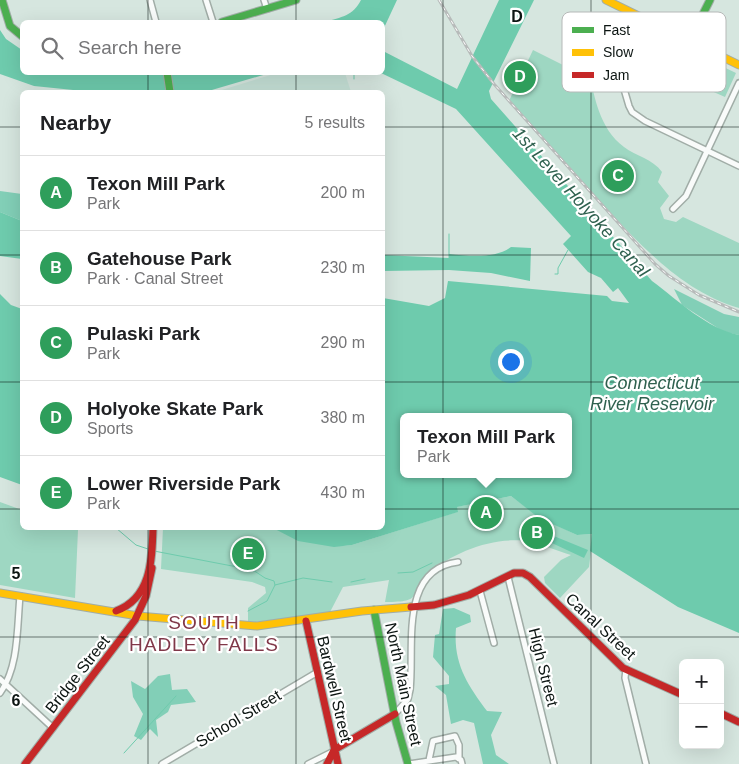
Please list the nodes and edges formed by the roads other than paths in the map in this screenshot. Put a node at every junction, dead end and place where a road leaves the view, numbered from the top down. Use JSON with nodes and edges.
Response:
{"nodes":[{"id":1,"x":2,"y":0,"type":"edge"},
{"id":2,"x":150,"y":0,"type":"edge"},
{"id":3,"x":206,"y":0,"type":"edge"},
{"id":4,"x":264,"y":0,"type":"edge"},
{"id":5,"x":296,"y":0,"type":"edge"},
{"id":6,"x":606,"y":0,"type":"edge"},
{"id":7,"x":710,"y":0,"type":"edge"},
{"id":8,"x":267,"y":9,"type":"junction"},
{"id":9,"x":629,"y":12,"type":"edge"},
{"id":10,"x":704,"y":12,"type":"edge"},
{"id":11,"x":155,"y":20,"type":"edge"},
{"id":12,"x":212,"y":20,"type":"edge"},
{"id":13,"x":229,"y":20,"type":"edge"},
{"id":14,"x":20,"y":34,"type":"edge"},
{"id":15,"x":726,"y":58,"type":"edge"},
{"id":16,"x":739,"y":65,"type":"edge"},
{"id":17,"x":167,"y":75,"type":"edge"},
{"id":18,"x":739,"y":83,"type":"edge"},
{"id":19,"x":170,"y":90,"type":"edge"},
{"id":20,"x":624,"y":92,"type":"edge"},
{"id":21,"x":707,"y":150,"type":"junction"},
{"id":22,"x":739,"y":166,"type":"edge"},
{"id":23,"x":673,"y":209,"type":"dead end"},
{"id":24,"x":154,"y":530,"type":"edge"},
{"id":25,"x":458,"y":562,"type":"dead end"},
{"id":26,"x":152,"y":568,"type":"junction"},
{"id":27,"x":508,"y":577,"type":"junction"},
{"id":28,"x":480,"y":591,"type":"junction"},
{"id":29,"x":0,"y":592,"type":"edge"},
{"id":30,"x":20,"y":596,"type":"junction"},
{"id":31,"x":412,"y":607,"type":"junction"},
{"id":32,"x":374,"y":610,"type":"junction"},
{"id":33,"x":110,"y":612,"type":"junction"},
{"id":34,"x":138,"y":616,"type":"junction"},
{"id":35,"x":306,"y":621,"type":"junction"},
{"id":36,"x":494,"y":643,"type":"dead end"},
{"id":37,"x":626,"y":670,"type":"junction"},
{"id":38,"x":316,"y":673,"type":"junction"},
{"id":39,"x":0,"y":679,"type":"edge"},
{"id":40,"x":7,"y":684,"type":"junction"},
{"id":41,"x":0,"y":693,"type":"edge"},
{"id":42,"x":679,"y":693,"type":"edge"},
{"id":43,"x":395,"y":714,"type":"junction"},
{"id":44,"x":724,"y":715,"type":"edge"},
{"id":45,"x":739,"y":722,"type":"edge"},
{"id":46,"x":53,"y":728,"type":"junction"},
{"id":47,"x":334,"y":750,"type":"junction"},
{"id":48,"x":459,"y":759,"type":"junction"},
{"id":49,"x":429,"y":760,"type":"junction"},
{"id":50,"x":25,"y":764,"type":"edge"},
{"id":51,"x":162,"y":764,"type":"edge"},
{"id":52,"x":308,"y":764,"type":"edge"},
{"id":53,"x":327,"y":764,"type":"edge"},
{"id":54,"x":338,"y":764,"type":"edge"},
{"id":55,"x":408,"y":764,"type":"edge"},
{"id":56,"x":462,"y":764,"type":"edge"},
{"id":57,"x":554,"y":764,"type":"edge"},
{"id":58,"x":646,"y":764,"type":"edge"}],
"edges":[{"from":1,"to":14,"type":"main road"},
{"from":2,"to":11,"type":"street"},
{"from":3,"to":12,"type":"street"},
{"from":4,"to":8,"type":"street"},
{"from":5,"to":8,"type":"main road"},
{"from":6,"to":9,"type":"main road"},
{"from":7,"to":10,"type":"main road"},
{"from":8,"to":13,"type":"main road"},
{"from":15,"to":16,"type":"main road"},
{"from":17,"to":19,"type":"main road"},
{"from":18,"to":21,"type":"street"},
{"from":20,"to":21,"type":"street"},
{"from":21,"to":22,"type":"street"},
{"from":21,"to":23,"type":"street"},
{"from":24,"to":26,"type":"main road","name":"Bridge Street"},
{"from":25,"to":31,"type":"street"},
{"from":26,"to":33,"type":"main road"},
{"from":26,"to":34,"type":"main road","name":"Bridge Street"},
{"from":27,"to":28,"type":"main road"},
{"from":27,"to":37,"type":"main road","name":"Canal Street"},
{"from":27,"to":57,"type":"street","name":"High Street"},
{"from":28,"to":31,"type":"main road"},
{"from":28,"to":36,"type":"street"},
{"from":29,"to":30,"type":"main road"},
{"from":30,"to":33,"type":"main road"},
{"from":30,"to":40,"type":"street"},
{"from":31,"to":32,"type":"main road"},
{"from":31,"to":43,"type":"street"},
{"from":32,"to":35,"type":"main road"},
{"from":32,"to":43,"type":"main road","name":"North Main Street"},
{"from":33,"to":34,"type":"main road"},
{"from":34,"to":35,"type":"main road"},
{"from":34,"to":46,"type":"main road","name":"Bridge Street"},
{"from":35,"to":38,"type":"main road","name":"Bardwell Street"},
{"from":37,"to":42,"type":"main road","name":"Canal Street"},
{"from":37,"to":58,"type":"street"},
{"from":38,"to":47,"type":"main road","name":"Bardwell Street"},
{"from":38,"to":51,"type":"street","name":"School Street"},
{"from":39,"to":40,"type":"street"},
{"from":40,"to":41,"type":"street"},
{"from":40,"to":46,"type":"street"},
{"from":43,"to":47,"type":"main road"},
{"from":43,"to":55,"type":"main road","name":"North Main Street"},
{"from":44,"to":45,"type":"main road"},
{"from":46,"to":50,"type":"main road","name":"Bridge Street"},
{"from":47,"to":52,"type":"street"},
{"from":47,"to":53,"type":"main road"},
{"from":47,"to":54,"type":"main road","name":"Bardwell Street"},
{"from":48,"to":49,"type":"street"},
{"from":48,"to":49,"type":"street"},
{"from":48,"to":56,"type":"street"},
{"from":49,"to":55,"type":"street"}]}
